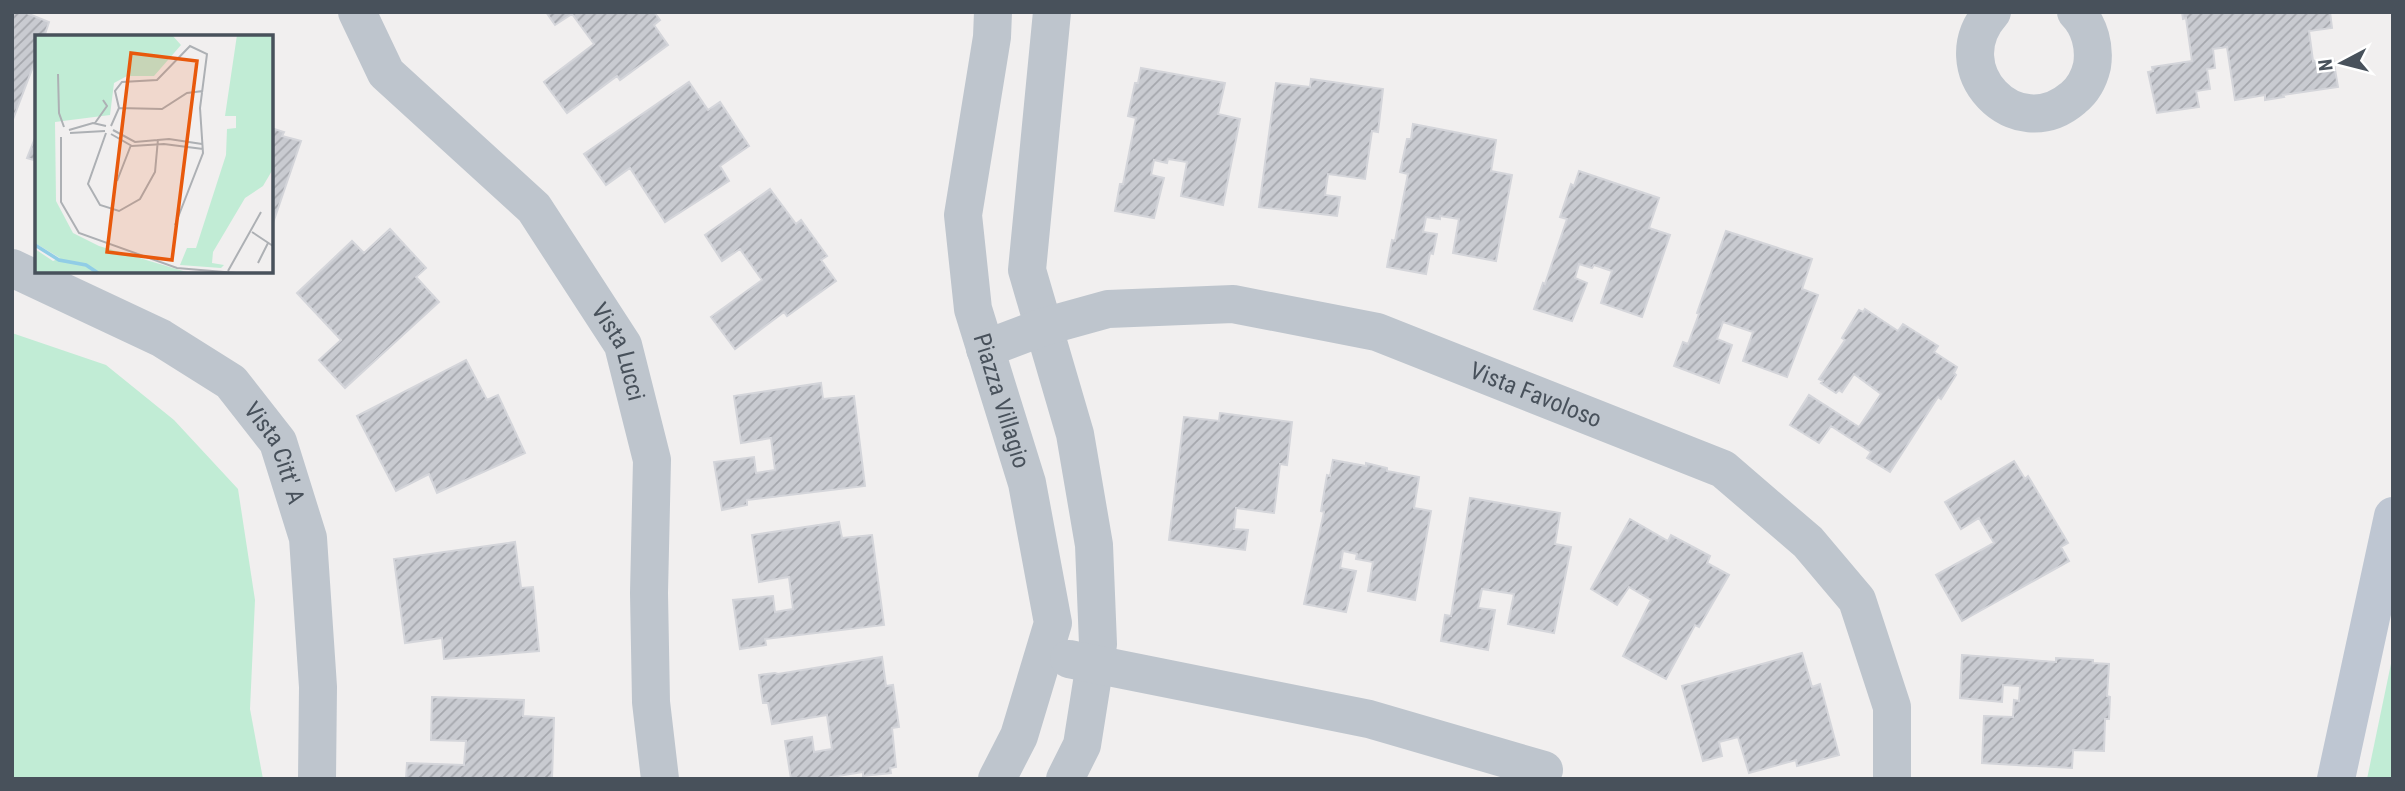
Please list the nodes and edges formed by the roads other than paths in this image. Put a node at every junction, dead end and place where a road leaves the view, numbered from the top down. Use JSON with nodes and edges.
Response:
{"nodes":[{"id":1,"x":357,"y":12,"type":"edge"},
{"id":2,"x":993,"y":12,"type":"edge"},
{"id":3,"x":1052,"y":12,"type":"edge"},
{"id":4,"x":2076,"y":12,"type":"edge"},
{"id":5,"x":1981,"y":16,"type":"edge"},
{"id":6,"x":12,"y":268,"type":"edge"},
{"id":7,"x":1043,"y":327,"type":"junction"},
{"id":8,"x":985,"y":349,"type":"junction"},
{"id":9,"x":2393,"y":516,"type":"edge"},
{"id":10,"x":1043,"y":654,"type":"junction"},
{"id":11,"x":1094,"y":664,"type":"junction"},
{"id":12,"x":1544,"y":770,"type":"dead end"},
{"id":13,"x":317,"y":779,"type":"edge"},
{"id":14,"x":660,"y":779,"type":"edge"},
{"id":15,"x":997,"y":779,"type":"edge"},
{"id":16,"x":1065,"y":779,"type":"edge"},
{"id":17,"x":1892,"y":779,"type":"edge"},
{"id":18,"x":2336,"y":779,"type":"edge"}],
"edges":[{"from":1,"to":14,"type":"street","name":"Vista Lucci"},
{"from":2,"to":8,"type":"street","name":"Piazza Villagio"},
{"from":3,"to":7,"type":"street"},
{"from":4,"to":5,"type":"street"},
{"from":6,"to":13,"type":"street","name":"Vista Citt' A"},
{"from":7,"to":8,"type":"street","name":"Vista Favoloso"},
{"from":7,"to":11,"type":"street"},
{"from":7,"to":17,"type":"street","name":"Vista Favoloso"},
{"from":8,"to":10,"type":"street","name":"Piazza Villagio"},
{"from":9,"to":18,"type":"street"},
{"from":10,"to":11,"type":"street"},
{"from":10,"to":15,"type":"street","name":"Piazza Villagio"},
{"from":11,"to":12,"type":"street"},
{"from":11,"to":16,"type":"street"}]}
